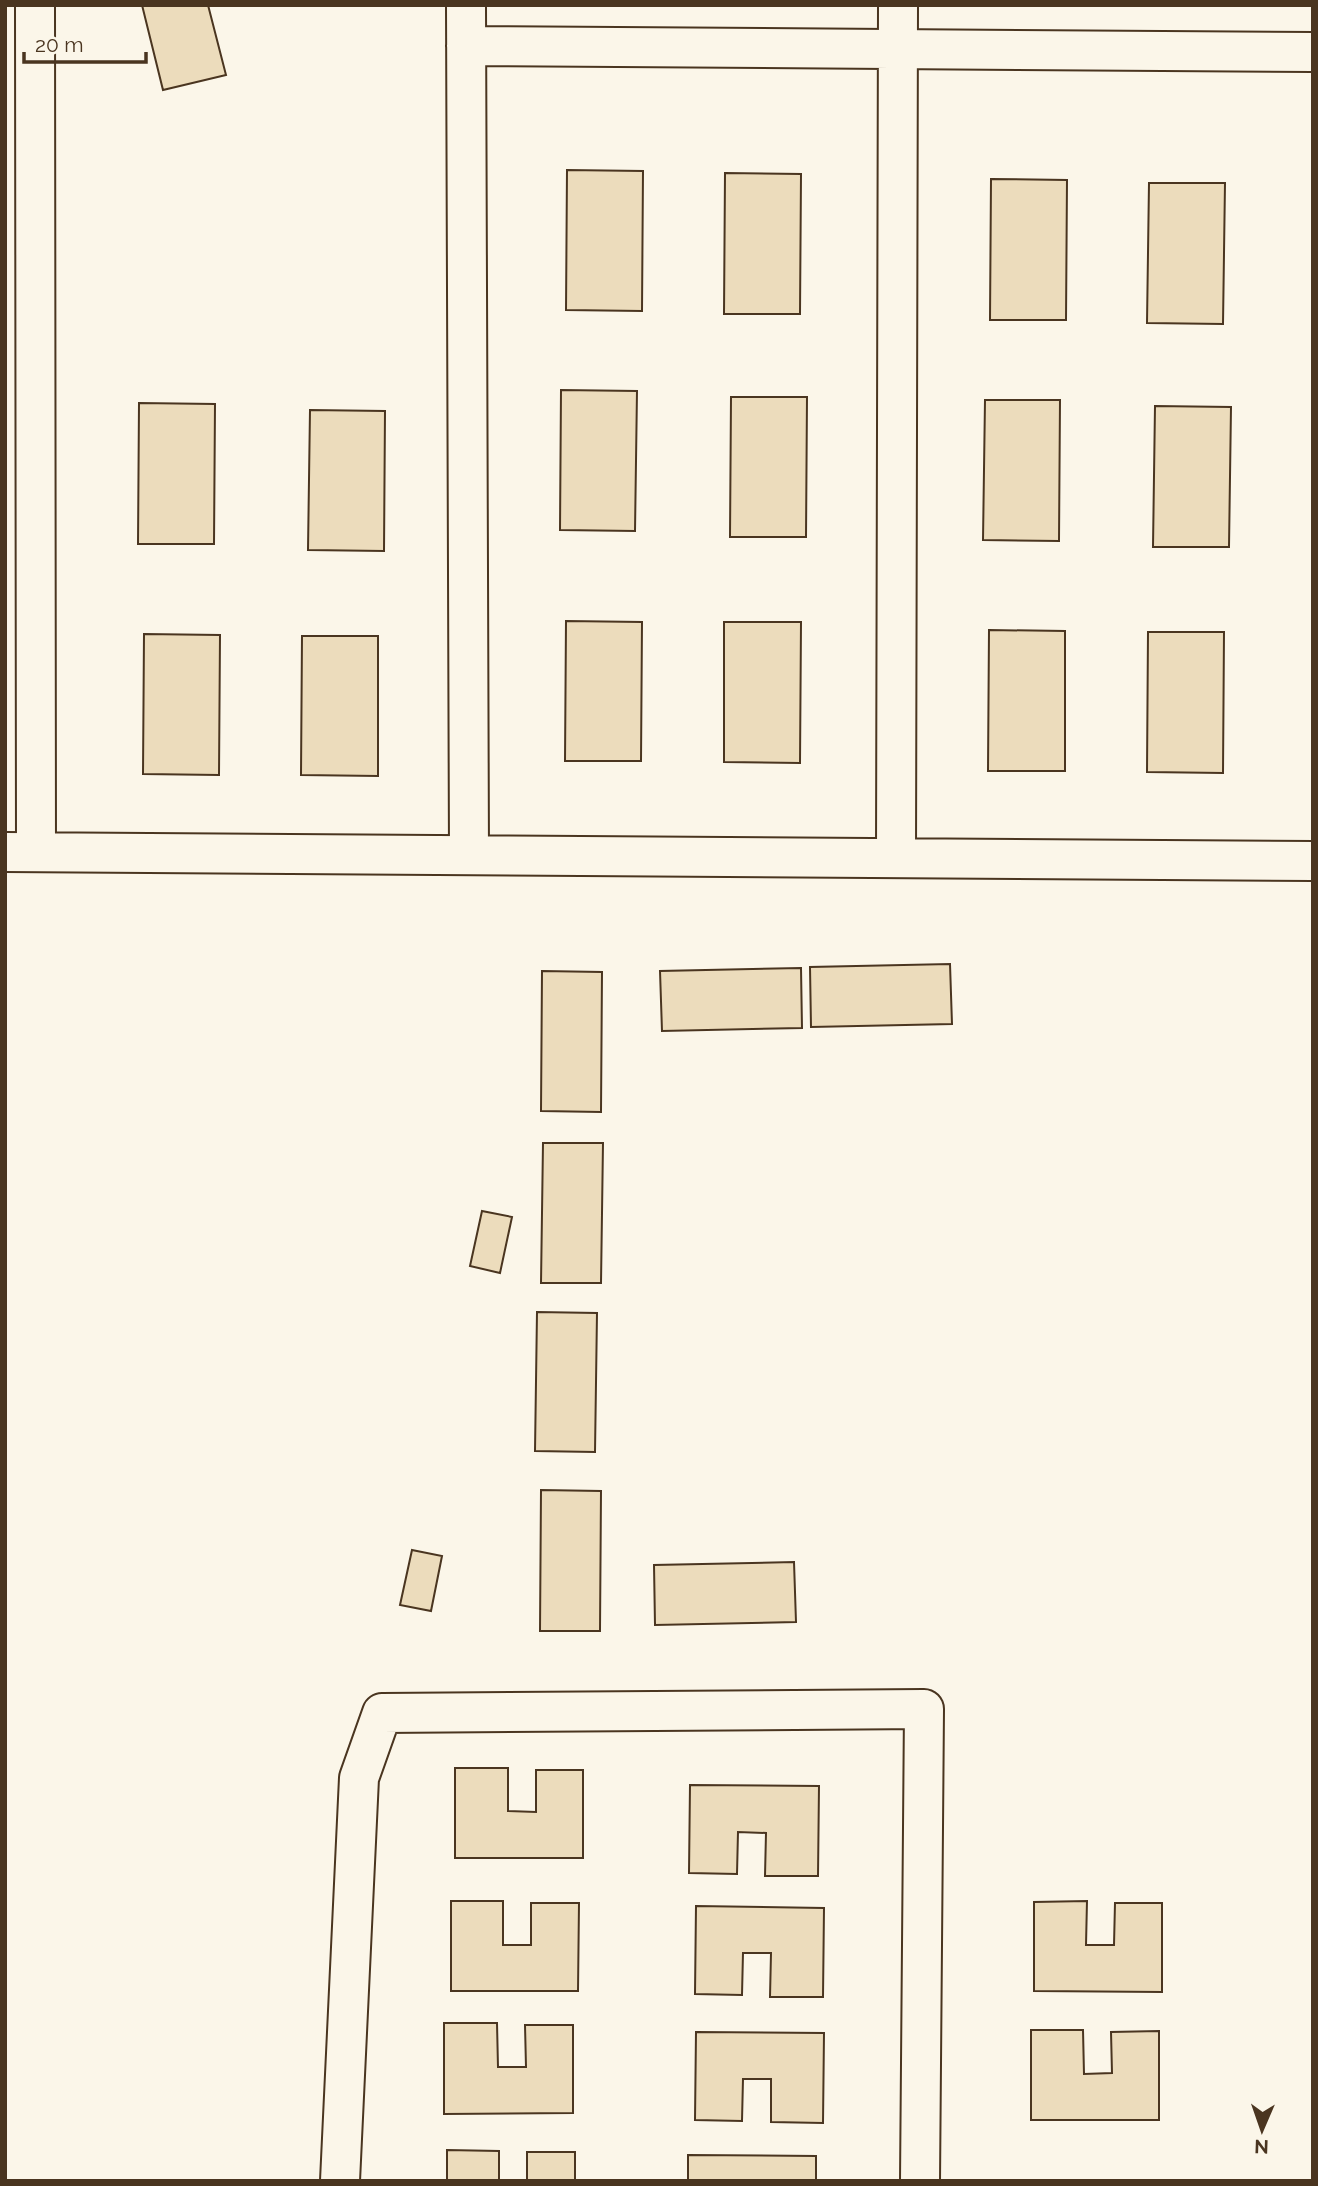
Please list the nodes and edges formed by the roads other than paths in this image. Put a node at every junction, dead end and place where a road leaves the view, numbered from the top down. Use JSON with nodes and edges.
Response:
{"nodes":[{"id":1,"x":35,"y":5,"type":"edge"},
{"id":2,"x":466,"y":5,"type":"edge"},
{"id":3,"x":898,"y":5,"type":"edge"},
{"id":4,"x":466,"y":46,"type":"junction"},
{"id":5,"x":898,"y":49,"type":"junction"},
{"id":6,"x":1313,"y":52,"type":"edge"},
{"id":7,"x":20,"y":852,"type":"edge"},
{"id":8,"x":469,"y":855,"type":"junction"},
{"id":9,"x":896,"y":858,"type":"junction"},
{"id":10,"x":1313,"y":861,"type":"edge"},
{"id":11,"x":340,"y":2181,"type":"edge"},
{"id":12,"x":920,"y":2181,"type":"edge"}],
"edges":[{"from":1,"to":7,"type":"street"},
{"from":2,"to":4,"type":"street"},
{"from":3,"to":5,"type":"street"},
{"from":4,"to":5,"type":"street"},
{"from":4,"to":8,"type":"street"},
{"from":5,"to":6,"type":"street"},
{"from":5,"to":9,"type":"street"},
{"from":7,"to":8,"type":"street"},
{"from":8,"to":9,"type":"street"},
{"from":9,"to":10,"type":"street"},
{"from":11,"to":12,"type":"street"}]}
